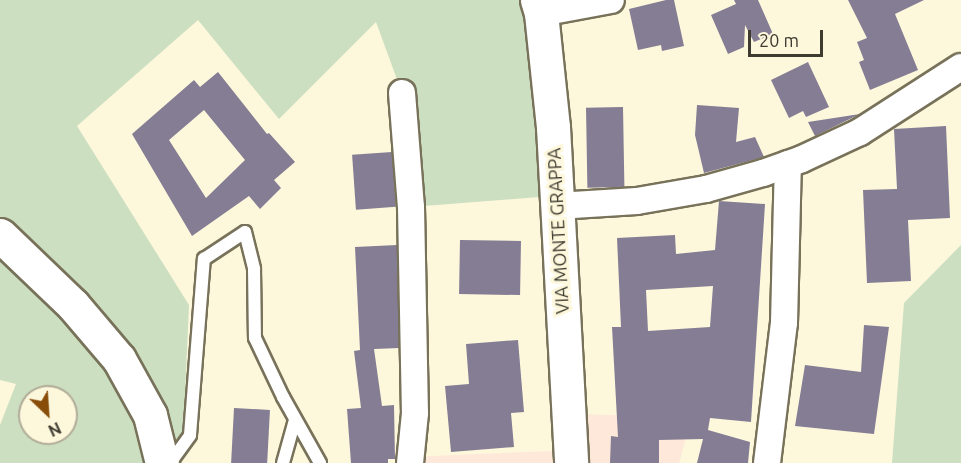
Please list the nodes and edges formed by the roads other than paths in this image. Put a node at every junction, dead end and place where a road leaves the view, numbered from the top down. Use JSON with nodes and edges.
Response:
{"nodes":[{"id":1,"x":610,"y":0,"type":"edge"},
{"id":2,"x":539,"y":6,"type":"edge"},
{"id":3,"x":961,"y":67,"type":"edge"},
{"id":4,"x":402,"y":93,"type":"dead end"},
{"id":5,"x":788,"y":164,"type":"junction"},
{"id":6,"x":557,"y":206,"type":"junction"},
{"id":7,"x":0,"y":235,"type":"edge"},
{"id":8,"x":295,"y":420,"type":"junction"},
{"id":9,"x":162,"y":463,"type":"edge"},
{"id":10,"x":170,"y":463,"type":"edge"},
{"id":11,"x":283,"y":463,"type":"edge"},
{"id":12,"x":320,"y":463,"type":"edge"},
{"id":13,"x":410,"y":463,"type":"edge"},
{"id":14,"x":571,"y":463,"type":"edge"},
{"id":15,"x":767,"y":463,"type":"edge"}],
"edges":[{"from":1,"to":2,"type":"street"},
{"from":2,"to":6,"type":"street","name":"VIA MONTE GRAPPA"},
{"from":3,"to":5,"type":"street"},
{"from":4,"to":13,"type":"street"},
{"from":5,"to":6,"type":"street"},
{"from":5,"to":15,"type":"street"},
{"from":6,"to":14,"type":"street","name":"VIA MONTE GRAPPA"},
{"from":7,"to":9,"type":"street"},
{"from":8,"to":10,"type":"lane"},
{"from":8,"to":11,"type":"lane"},
{"from":8,"to":12,"type":"lane"}]}
